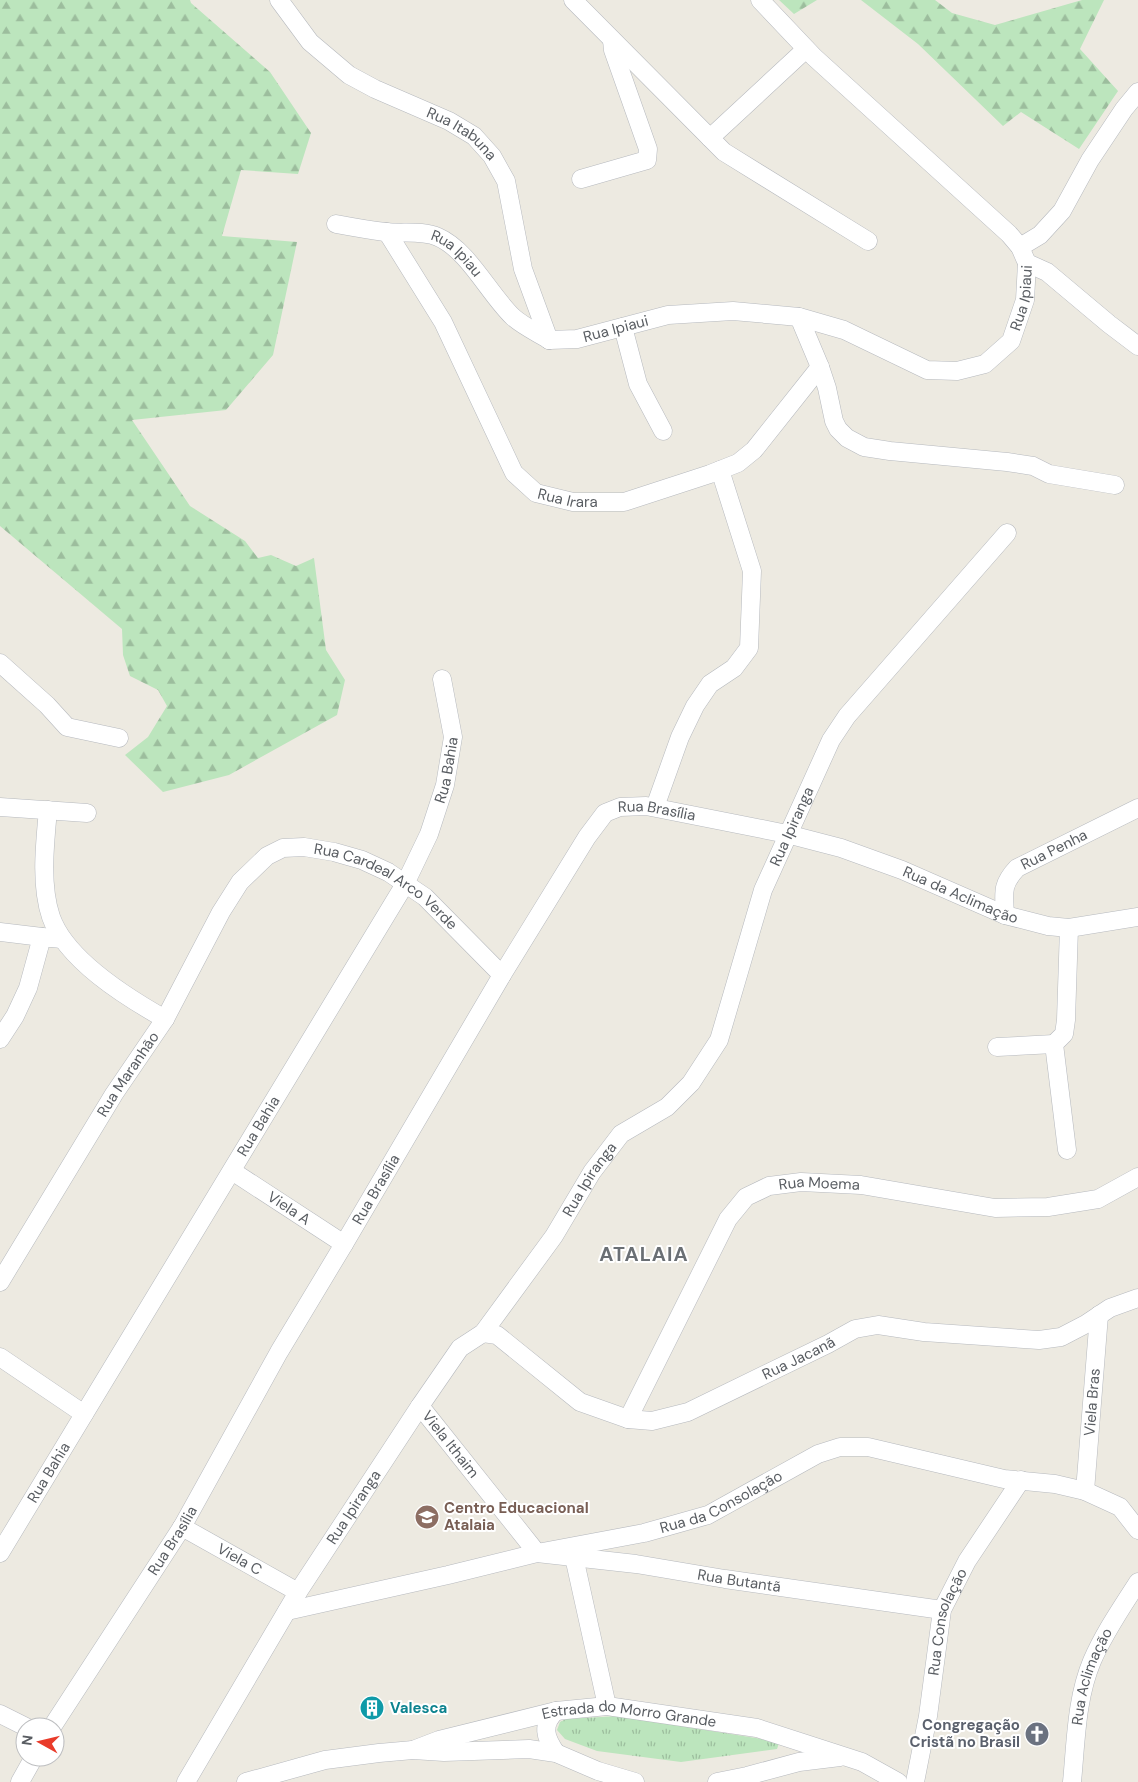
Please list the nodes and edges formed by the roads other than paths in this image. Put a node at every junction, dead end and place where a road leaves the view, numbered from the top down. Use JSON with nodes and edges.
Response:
{"nodes":[{"id":1,"x":279,"y":0,"type":"edge"},
{"id":2,"x":573,"y":0,"type":"edge"},
{"id":3,"x":760,"y":0,"type":"edge"},
{"id":4,"x":612,"y":40,"type":"junction"},
{"id":5,"x":806,"y":48,"type":"junction"},
{"id":6,"x":1138,"y":92,"type":"edge"},
{"id":7,"x":710,"y":138,"type":"junction"},
{"id":8,"x":581,"y":179,"type":"dead end"},
{"id":9,"x":336,"y":224,"type":"dead end"},
{"id":10,"x":387,"y":232,"type":"junction"},
{"id":11,"x":868,"y":241,"type":"dead end"},
{"id":12,"x":1024,"y":255,"type":"junction"},
{"id":13,"x":799,"y":317,"type":"junction"},
{"id":14,"x":623,"y":327,"type":"junction"},
{"id":15,"x":549,"y":340,"type":"junction"},
{"id":16,"x":1138,"y":346,"type":"edge"},
{"id":17,"x":820,"y":367,"type":"junction"},
{"id":18,"x":663,"y":431,"type":"dead end"},
{"id":19,"x":720,"y":470,"type":"junction"},
{"id":20,"x":1115,"y":485,"type":"dead end"},
{"id":21,"x":1007,"y":533,"type":"dead end"},
{"id":22,"x":0,"y":663,"type":"edge"},
{"id":23,"x":442,"y":679,"type":"dead end"},
{"id":24,"x":118,"y":738,"type":"dead end"},
{"id":25,"x":0,"y":807,"type":"edge"},
{"id":26,"x":656,"y":807,"type":"junction"},
{"id":27,"x":1138,"y":808,"type":"edge"},
{"id":28,"x":48,"y":810,"type":"junction"},
{"id":29,"x":87,"y":813,"type":"dead end"},
{"id":30,"x":787,"y":834,"type":"junction"},
{"id":31,"x":254,"y":868,"type":"joint"},
{"id":32,"x":405,"y":884,"type":"junction"},
{"id":33,"x":1005,"y":916,"type":"junction"},
{"id":34,"x":1138,"y":917,"type":"edge"},
{"id":35,"x":1069,"y":928,"type":"junction"},
{"id":36,"x":0,"y":932,"type":"edge"},
{"id":37,"x":42,"y":936,"type":"junction"},
{"id":38,"x":62,"y":940,"type":"junction"},
{"id":39,"x":502,"y":975,"type":"junction"},
{"id":40,"x":165,"y":1019,"type":"junction"},
{"id":41,"x":0,"y":1039,"type":"edge"},
{"id":42,"x":1054,"y":1044,"type":"junction"},
{"id":43,"x":997,"y":1047,"type":"dead end"},
{"id":44,"x":1067,"y":1150,"type":"dead end"},
{"id":45,"x":232,"y":1171,"type":"junction"},
{"id":46,"x":1138,"y":1177,"type":"edge"},
{"id":47,"x":344,"y":1244,"type":"junction"},
{"id":48,"x":0,"y":1282,"type":"edge"},
{"id":49,"x":1138,"y":1298,"type":"edge"},
{"id":50,"x":1099,"y":1315,"type":"junction"},
{"id":51,"x":483,"y":1333,"type":"junction"},
{"id":52,"x":0,"y":1358,"type":"edge"},
{"id":53,"x":420,"y":1406,"type":"junction"},
{"id":54,"x":84,"y":1414,"type":"junction"},
{"id":55,"x":628,"y":1419,"type":"junction"},
{"id":56,"x":1021,"y":1480,"type":"junction"},
{"id":57,"x":1085,"y":1491,"type":"junction"},
{"id":58,"x":182,"y":1527,"type":"junction"},
{"id":59,"x":1138,"y":1530,"type":"edge"},
{"id":60,"x":0,"y":1553,"type":"edge"},
{"id":61,"x":537,"y":1553,"type":"junction"},
{"id":62,"x":574,"y":1557,"type":"junction"},
{"id":63,"x":1138,"y":1582,"type":"edge"},
{"id":64,"x":298,"y":1592,"type":"junction"},
{"id":65,"x":942,"y":1610,"type":"junction"},
{"id":66,"x":287,"y":1611,"type":"junction"},
{"id":67,"x":607,"y":1706,"type":"junction"},
{"id":68,"x":556,"y":1711,"type":"junction"},
{"id":69,"x":0,"y":1714,"type":"edge"},
{"id":70,"x":58,"y":1717,"type":"edge"},
{"id":71,"x":15,"y":1722,"type":"edge"},
{"id":72,"x":413,"y":1750,"type":"junction"},
{"id":73,"x":556,"y":1753,"type":"junction"},
{"id":74,"x":846,"y":1756,"type":"junction"},
{"id":75,"x":28,"y":1767,"type":"edge"},
{"id":76,"x":20,"y":1782,"type":"edge"},
{"id":77,"x":186,"y":1782,"type":"edge"},
{"id":78,"x":246,"y":1782,"type":"edge"},
{"id":79,"x":636,"y":1782,"type":"edge"},
{"id":80,"x":717,"y":1782,"type":"edge"},
{"id":81,"x":898,"y":1782,"type":"edge"},
{"id":82,"x":915,"y":1782,"type":"edge"},
{"id":83,"x":1072,"y":1782,"type":"edge"}],
"edges":[{"from":1,"to":15,"type":"street","name":"Rua Itabuna"},
{"from":2,"to":4,"type":"street"},
{"from":3,"to":5,"type":"street","name":"Rua Ipiaui"},
{"from":4,"to":7,"type":"street"},
{"from":4,"to":8,"type":"street"},
{"from":5,"to":7,"type":"street"},
{"from":5,"to":12,"type":"street","name":"Rua Ipiaui"},
{"from":6,"to":12,"type":"street"},
{"from":7,"to":11,"type":"street"},
{"from":9,"to":10,"type":"street","name":"Rua Ipiau"},
{"from":10,"to":15,"type":"street","name":"Rua Ipiau"},
{"from":10,"to":19,"type":"street","name":"Rua Irara"},
{"from":12,"to":13,"type":"street","name":"Rua Ipiaui"},
{"from":12,"to":16,"type":"street"},
{"from":13,"to":14,"type":"street","name":"Rua Ipiaui"},
{"from":13,"to":17,"type":"street"},
{"from":14,"to":15,"type":"street","name":"Rua Ipiaui"},
{"from":14,"to":18,"type":"street"},
{"from":17,"to":19,"type":"street","name":"Rua Irara"},
{"from":17,"to":20,"type":"street"},
{"from":19,"to":26,"type":"street"},
{"from":21,"to":30,"type":"street","name":"Rua Ipiranga"},
{"from":22,"to":24,"type":"street"},
{"from":23,"to":32,"type":"street","name":"Rua Bahia"},
{"from":25,"to":28,"type":"street"},
{"from":26,"to":30,"type":"street","name":"Rua Brasília"},
{"from":26,"to":39,"type":"street","name":"Rua Brasília"},
{"from":27,"to":33,"type":"street","name":"Rua Penha"},
{"from":28,"to":29,"type":"street"},
{"from":28,"to":38,"type":"street"},
{"from":30,"to":33,"type":"street","name":"Rua da Aclimação"},
{"from":30,"to":51,"type":"street","name":"Rua Ipiranga"},
{"from":31,"to":32,"type":"street","name":"Rua Cardeal Arco Verde"},
{"from":31,"to":40,"type":"street","name":"Rua Maranhão"},
{"from":32,"to":39,"type":"street","name":"Rua Cardeal Arco Verde"},
{"from":32,"to":45,"type":"street","name":"Rua Bahia"},
{"from":33,"to":35,"type":"street","name":"Rua da Aclimação"},
{"from":34,"to":35,"type":"street","name":"Rua da Aclimação"},
{"from":35,"to":42,"type":"street"},
{"from":36,"to":37,"type":"street"},
{"from":37,"to":38,"type":"street"},
{"from":37,"to":41,"type":"street"},
{"from":38,"to":40,"type":"street"},
{"from":39,"to":47,"type":"street","name":"Rua Brasília"},
{"from":40,"to":48,"type":"street","name":"Rua Maranhão"},
{"from":42,"to":43,"type":"street"},
{"from":42,"to":44,"type":"street"},
{"from":45,"to":47,"type":"street","name":"Viela A"},
{"from":45,"to":54,"type":"street","name":"Rua Bahia"},
{"from":46,"to":55,"type":"street","name":"Rua Moema"},
{"from":47,"to":58,"type":"street","name":"Rua Brasília"},
{"from":49,"to":50,"type":"street","name":"Rua Jacanã"},
{"from":50,"to":55,"type":"street","name":"Rua Jacanã"},
{"from":50,"to":57,"type":"street","name":"Viela Bras"},
{"from":51,"to":53,"type":"street","name":"Rua Ipiranga"},
{"from":51,"to":55,"type":"street","name":"Rua Jacanã"},
{"from":52,"to":54,"type":"street"},
{"from":53,"to":61,"type":"street","name":"Viela Ithaim"},
{"from":53,"to":64,"type":"street","name":"Rua Ipiranga"},
{"from":54,"to":60,"type":"street","name":"Rua Bahia"},
{"from":56,"to":57,"type":"street","name":"Rua da Consolação"},
{"from":56,"to":61,"type":"street","name":"Rua da Consolação"},
{"from":56,"to":65,"type":"street","name":"Rua Consolação"},
{"from":57,"to":59,"type":"street","name":"Rua da Consolação"},
{"from":58,"to":64,"type":"street","name":"Viela C"},
{"from":58,"to":70,"type":"street","name":"Rua Brasília"},
{"from":61,"to":62,"type":"street","name":"Rua Butantã"},
{"from":61,"to":66,"type":"street","name":"Rua da Consolação"},
{"from":62,"to":65,"type":"street","name":"Rua Butantã"},
{"from":62,"to":67,"type":"street"},
{"from":63,"to":83,"type":"street","name":"Rua Aclimação"},
{"from":64,"to":66,"type":"street","name":"Rua Ipiranga"},
{"from":65,"to":82,"type":"street","name":"Rua Consolação"},
{"from":66,"to":77,"type":"street","name":"Rua Ipiranga"},
{"from":67,"to":68,"type":"street","name":"Estrada do Morro Grande"},
{"from":67,"to":74,"type":"street","name":"Estrada do Morro Grande"},
{"from":68,"to":72,"type":"street","name":"Estrada do Morro Grande"},
{"from":68,"to":73,"type":"street"},
{"from":69,"to":71,"type":"street"},
{"from":72,"to":73,"type":"street","name":"Estrada do Morro Grande"},
{"from":72,"to":78,"type":"street","name":"Estrada do Morro Grande"},
{"from":73,"to":79,"type":"street","name":"Estrada do Morro Grande"},
{"from":74,"to":80,"type":"street"},
{"from":74,"to":81,"type":"street","name":"Estrada do Morro Grande"},
{"from":75,"to":76,"type":"street"}]}
